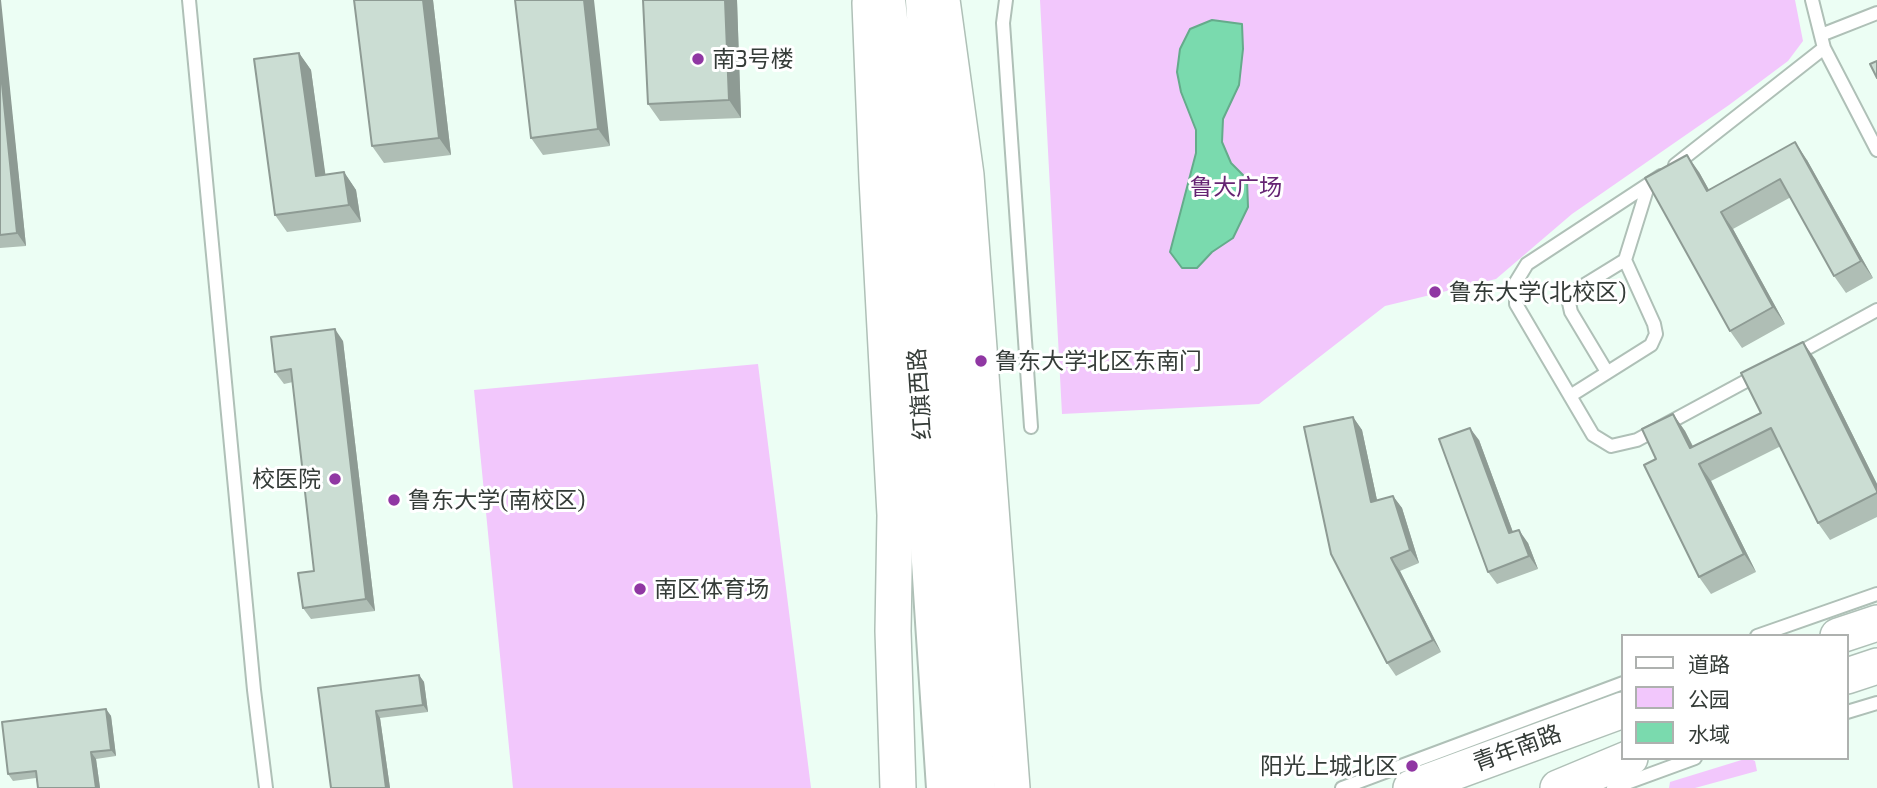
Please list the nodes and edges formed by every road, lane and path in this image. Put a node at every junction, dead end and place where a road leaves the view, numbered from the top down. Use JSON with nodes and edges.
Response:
{"nodes":[{"id":1,"x":189,"y":0,"type":"edge"},
{"id":2,"x":870,"y":0,"type":"edge"},
{"id":3,"x":886,"y":0,"type":"edge"},
{"id":4,"x":925,"y":0,"type":"edge"},
{"id":5,"x":943,"y":0,"type":"edge"},
{"id":6,"x":1006,"y":0,"type":"edge"},
{"id":7,"x":1812,"y":0,"type":"edge"},
{"id":8,"x":1877,"y":13,"type":"edge"},
{"id":9,"x":1822,"y":42,"type":"junction"},
{"id":10,"x":1877,"y":150,"type":"edge"},
{"id":11,"x":1648,"y":186,"type":"junction"},
{"id":12,"x":1625,"y":260,"type":"junction"},
{"id":13,"x":1877,"y":310,"type":"edge"},
{"id":14,"x":1781,"y":362,"type":"edge"},
{"id":15,"x":1769,"y":369,"type":"edge"},
{"id":16,"x":1608,"y":372,"type":"junction"},
{"id":17,"x":1570,"y":396,"type":"junction"},
{"id":18,"x":1031,"y":427,"type":"dead end"},
{"id":19,"x":1877,"y":594,"type":"edge"},
{"id":20,"x":1877,"y":623,"type":"edge"},
{"id":21,"x":1763,"y":634,"type":"edge"},
{"id":22,"x":1844,"y":634,"type":"edge"},
{"id":23,"x":1877,"y":666,"type":"edge"},
{"id":24,"x":1849,"y":675,"type":"edge"},
{"id":25,"x":1622,"y":683,"type":"edge"},
{"id":26,"x":1877,"y":703,"type":"edge"},
{"id":27,"x":1622,"y":710,"type":"edge"},
{"id":28,"x":1849,"y":711,"type":"edge"},
{"id":29,"x":1625,"y":760,"type":"edge"},
{"id":30,"x":1690,"y":760,"type":"edge"},
{"id":31,"x":266,"y":788,"type":"edge"},
{"id":32,"x":898,"y":788,"type":"edge"},
{"id":33,"x":946,"y":788,"type":"edge"},
{"id":34,"x":976,"y":788,"type":"edge"},
{"id":35,"x":1013,"y":788,"type":"edge"},
{"id":36,"x":1342,"y":788,"type":"edge"},
{"id":37,"x":1411,"y":788,"type":"edge"},
{"id":38,"x":1558,"y":788,"type":"edge"},
{"id":39,"x":1613,"y":788,"type":"edge"}],
"edges":[{"from":1,"to":31,"type":"lane"},
{"from":2,"to":32,"type":"main road"},
{"from":3,"to":33,"type":"main road","name":"红旗西路"},
{"from":4,"to":34,"type":"main road","name":"红旗西路"},
{"from":5,"to":35,"type":"main road"},
{"from":6,"to":18,"type":"lane"},
{"from":7,"to":9,"type":"lane"},
{"from":8,"to":9,"type":"lane"},
{"from":9,"to":10,"type":"lane"},
{"from":9,"to":11,"type":"lane"},
{"from":11,"to":12,"type":"lane"},
{"from":11,"to":17,"type":"lane"},
{"from":12,"to":16,"type":"lane"},
{"from":12,"to":16,"type":"lane"},
{"from":13,"to":14,"type":"lane"},
{"from":15,"to":17,"type":"lane"},
{"from":16,"to":17,"type":"lane"},
{"from":19,"to":21,"type":"lane"},
{"from":20,"to":22,"type":"main road"},
{"from":23,"to":24,"type":"main road"},
{"from":25,"to":36,"type":"lane"},
{"from":26,"to":28,"type":"lane"},
{"from":27,"to":37,"type":"main road","name":"青年南路"},
{"from":29,"to":38,"type":"main road"},
{"from":30,"to":39,"type":"lane"}]}
